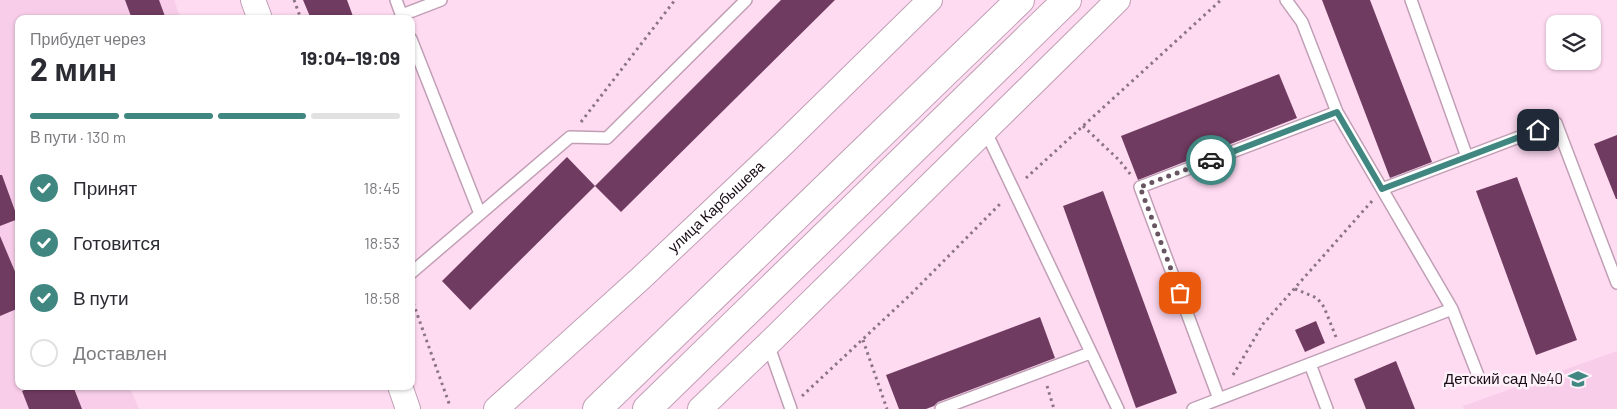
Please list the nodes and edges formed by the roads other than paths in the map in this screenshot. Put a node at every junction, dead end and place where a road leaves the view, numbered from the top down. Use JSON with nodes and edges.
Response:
{"nodes":[{"id":1,"x":253,"y":0,"type":"edge"},
{"id":2,"x":396,"y":0,"type":"edge"},
{"id":3,"x":441,"y":0,"type":"edge"},
{"id":4,"x":746,"y":0,"type":"edge"},
{"id":5,"x":930,"y":0,"type":"edge"},
{"id":6,"x":1020,"y":0,"type":"edge"},
{"id":7,"x":1067,"y":0,"type":"edge"},
{"id":8,"x":1118,"y":0,"type":"edge"},
{"id":9,"x":1286,"y":0,"type":"edge"},
{"id":10,"x":1411,"y":0,"type":"edge"},
{"id":11,"x":259,"y":15,"type":"edge"},
{"id":12,"x":401,"y":15,"type":"edge"},
{"id":13,"x":407,"y":15,"type":"edge"},
{"id":14,"x":415,"y":49,"type":"edge"},
{"id":15,"x":1337,"y":112,"type":"junction"},
{"id":16,"x":986,"y":130,"type":"junction"},
{"id":17,"x":1467,"y":157,"type":"junction"},
{"id":18,"x":1382,"y":189,"type":"junction"},
{"id":19,"x":480,"y":214,"type":"junction"},
{"id":20,"x":415,"y":270,"type":"edge"},
{"id":21,"x":1617,"y":283,"type":"edge"},
{"id":22,"x":1452,"y":309,"type":"junction"},
{"id":23,"x":768,"y":344,"type":"junction"},
{"id":24,"x":1090,"y":353,"type":"junction"},
{"id":25,"x":1310,"y":364,"type":"junction"},
{"id":26,"x":1479,"y":378,"type":"dead end"},
{"id":27,"x":401,"y":390,"type":"edge"},
{"id":28,"x":1219,"y":399,"type":"junction"},
{"id":29,"x":408,"y":409,"type":"edge"},
{"id":30,"x":496,"y":409,"type":"edge"},
{"id":31,"x":597,"y":409,"type":"edge"},
{"id":32,"x":647,"y":409,"type":"edge"},
{"id":33,"x":700,"y":409,"type":"edge"},
{"id":34,"x":791,"y":409,"type":"edge"},
{"id":35,"x":941,"y":409,"type":"edge"},
{"id":36,"x":1118,"y":409,"type":"edge"},
{"id":37,"x":1193,"y":409,"type":"edge"},
{"id":38,"x":1328,"y":409,"type":"edge"}],
"edges":[{"from":1,"to":11,"type":"street"},
{"from":2,"to":12,"type":"lane"},
{"from":3,"to":13,"type":"lane"},
{"from":4,"to":19,"type":"lane"},
{"from":5,"to":30,"type":"street","name":"улица Карбышева"},
{"from":6,"to":31,"type":"street"},
{"from":7,"to":32,"type":"street"},
{"from":8,"to":16,"type":"street"},
{"from":9,"to":15,"type":"lane"},
{"from":10,"to":17,"type":"lane"},
{"from":14,"to":19,"type":"lane"},
{"from":15,"to":18,"type":"lane"},
{"from":15,"to":28,"type":"lane"},
{"from":16,"to":23,"type":"street"},
{"from":16,"to":24,"type":"lane"},
{"from":17,"to":18,"type":"lane"},
{"from":17,"to":21,"type":"lane"},
{"from":18,"to":22,"type":"lane"},
{"from":19,"to":20,"type":"lane"},
{"from":22,"to":25,"type":"lane"},
{"from":22,"to":26,"type":"lane"},
{"from":23,"to":33,"type":"street"},
{"from":23,"to":34,"type":"lane"},
{"from":24,"to":35,"type":"lane"},
{"from":24,"to":36,"type":"lane"},
{"from":25,"to":28,"type":"lane"},
{"from":25,"to":38,"type":"lane"},
{"from":27,"to":29,"type":"street"},
{"from":28,"to":37,"type":"lane"}]}
